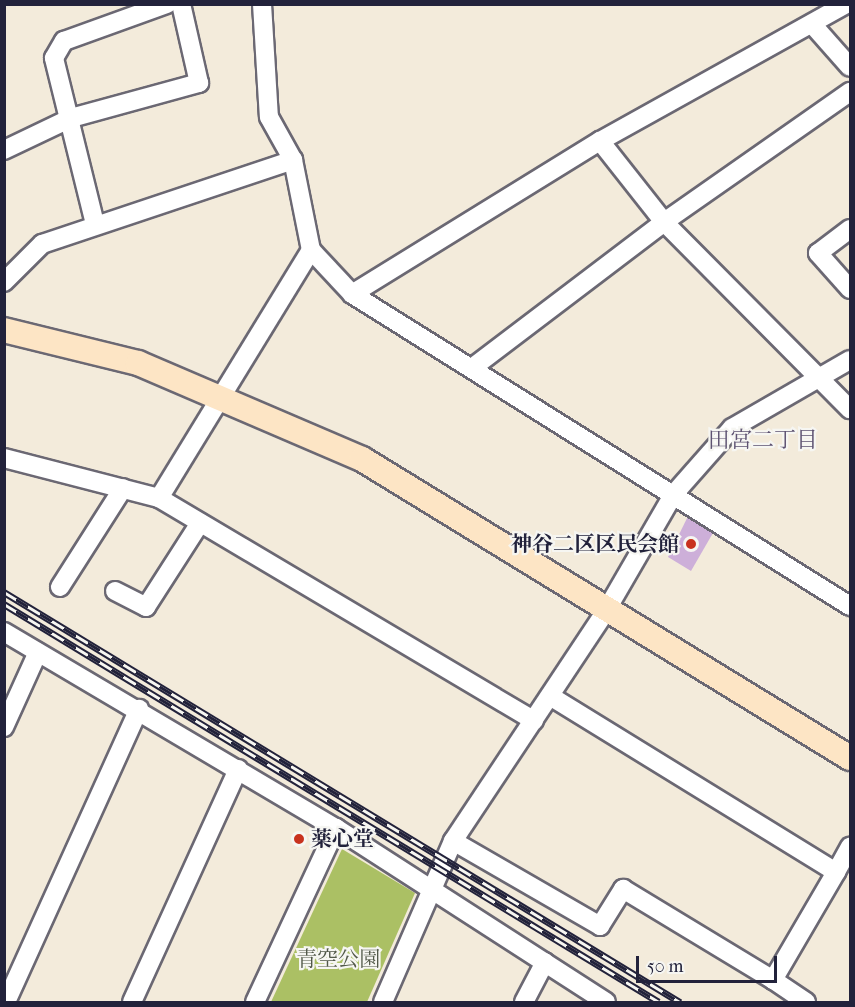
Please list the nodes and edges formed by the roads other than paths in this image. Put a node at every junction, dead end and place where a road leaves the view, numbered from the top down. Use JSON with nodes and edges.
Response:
{"nodes":[{"id":1,"x":167,"y":4,"type":"edge"},
{"id":2,"x":181,"y":4,"type":"edge"},
{"id":3,"x":262,"y":4,"type":"edge"},
{"id":4,"x":846,"y":4,"type":"edge"},
{"id":5,"x":812,"y":24,"type":"junction"},
{"id":6,"x":850,"y":67,"type":"edge"},
{"id":7,"x":850,"y":92,"type":"edge"},
{"id":8,"x":71,"y":118,"type":"junction"},
{"id":9,"x":600,"y":141,"type":"junction"},
{"id":10,"x":4,"y":150,"type":"edge"},
{"id":11,"x":293,"y":160,"type":"junction"},
{"id":12,"x":664,"y":222,"type":"junction"},
{"id":13,"x":95,"y":224,"type":"junction"},
{"id":14,"x":850,"y":229,"type":"edge"},
{"id":15,"x":311,"y":250,"type":"junction"},
{"id":16,"x":4,"y":282,"type":"edge"},
{"id":17,"x":850,"y":289,"type":"edge"},
{"id":18,"x":352,"y":294,"type":"junction"},
{"id":19,"x":4,"y":330,"type":"edge"},
{"id":20,"x":850,"y":360,"type":"edge"},
{"id":21,"x":472,"y":368,"type":"junction"},
{"id":22,"x":821,"y":379,"type":"junction"},
{"id":23,"x":221,"y":394,"type":"junction"},
{"id":24,"x":850,"y":409,"type":"edge"},
{"id":25,"x":4,"y":458,"type":"edge"},
{"id":26,"x":123,"y":489,"type":"junction"},
{"id":27,"x":673,"y":495,"type":"junction"},
{"id":28,"x":159,"y":498,"type":"junction"},
{"id":29,"x":200,"y":523,"type":"junction"},
{"id":30,"x":60,"y":587,"type":"dead end"},
{"id":31,"x":115,"y":591,"type":"dead end"},
{"id":32,"x":850,"y":606,"type":"edge"},
{"id":33,"x":607,"y":609,"type":"junction"},
{"id":34,"x":4,"y":632,"type":"edge"},
{"id":35,"x":38,"y":652,"type":"junction"},
{"id":36,"x":550,"y":696,"type":"junction"},
{"id":37,"x":139,"y":710,"type":"junction"},
{"id":38,"x":534,"y":721,"type":"junction"},
{"id":39,"x":4,"y":727,"type":"edge"},
{"id":40,"x":850,"y":758,"type":"edge"},
{"id":41,"x":238,"y":769,"type":"junction"},
{"id":42,"x":336,"y":828,"type":"junction"},
{"id":43,"x":453,"y":841,"type":"junction"},
{"id":44,"x":850,"y":847,"type":"edge"},
{"id":45,"x":836,"y":872,"type":"junction"},
{"id":46,"x":434,"y":890,"type":"junction"},
{"id":47,"x":545,"y":962,"type":"junction"},
{"id":48,"x":773,"y":980,"type":"junction"},
{"id":49,"x":6,"y":1002,"type":"edge"},
{"id":50,"x":132,"y":1002,"type":"edge"},
{"id":51,"x":255,"y":1002,"type":"edge"},
{"id":52,"x":383,"y":1002,"type":"edge"},
{"id":53,"x":524,"y":1002,"type":"edge"},
{"id":54,"x":606,"y":1002,"type":"edge"},
{"id":55,"x":806,"y":1002,"type":"edge"}],
"edges":[{"from":1,"to":8,"type":"street"},
{"from":2,"to":8,"type":"street"},
{"from":3,"to":11,"type":"street"},
{"from":4,"to":5,"type":"street"},
{"from":5,"to":6,"type":"street"},
{"from":5,"to":9,"type":"street"},
{"from":7,"to":12,"type":"street"},
{"from":8,"to":10,"type":"street"},
{"from":8,"to":13,"type":"street"},
{"from":9,"to":12,"type":"street"},
{"from":9,"to":18,"type":"street"},
{"from":11,"to":13,"type":"street"},
{"from":11,"to":15,"type":"street"},
{"from":12,"to":21,"type":"street"},
{"from":12,"to":22,"type":"street"},
{"from":13,"to":16,"type":"street"},
{"from":14,"to":17,"type":"street"},
{"from":15,"to":18,"type":"street"},
{"from":15,"to":23,"type":"street"},
{"from":18,"to":21,"type":"street"},
{"from":19,"to":23,"type":"street"},
{"from":20,"to":22,"type":"street"},
{"from":21,"to":27,"type":"street"},
{"from":22,"to":24,"type":"street"},
{"from":22,"to":27,"type":"street"},
{"from":23,"to":28,"type":"street"},
{"from":23,"to":33,"type":"street"},
{"from":25,"to":26,"type":"street"},
{"from":26,"to":28,"type":"street"},
{"from":26,"to":30,"type":"street"},
{"from":27,"to":32,"type":"street"},
{"from":27,"to":33,"type":"street"},
{"from":28,"to":29,"type":"street"},
{"from":29,"to":31,"type":"street"},
{"from":29,"to":38,"type":"street"},
{"from":33,"to":36,"type":"street"},
{"from":33,"to":40,"type":"street"},
{"from":34,"to":35,"type":"street"},
{"from":35,"to":37,"type":"street"},
{"from":35,"to":39,"type":"street"},
{"from":36,"to":38,"type":"street"},
{"from":36,"to":45,"type":"street"},
{"from":37,"to":41,"type":"street"},
{"from":37,"to":49,"type":"street"},
{"from":38,"to":43,"type":"street"},
{"from":41,"to":42,"type":"street"},
{"from":41,"to":50,"type":"street"},
{"from":42,"to":46,"type":"street"},
{"from":42,"to":51,"type":"street"},
{"from":43,"to":46,"type":"street"},
{"from":43,"to":48,"type":"street"},
{"from":44,"to":45,"type":"street"},
{"from":45,"to":48,"type":"street"},
{"from":46,"to":47,"type":"street"},
{"from":46,"to":52,"type":"street"},
{"from":47,"to":53,"type":"street"},
{"from":47,"to":54,"type":"street"},
{"from":48,"to":55,"type":"street"}]}
